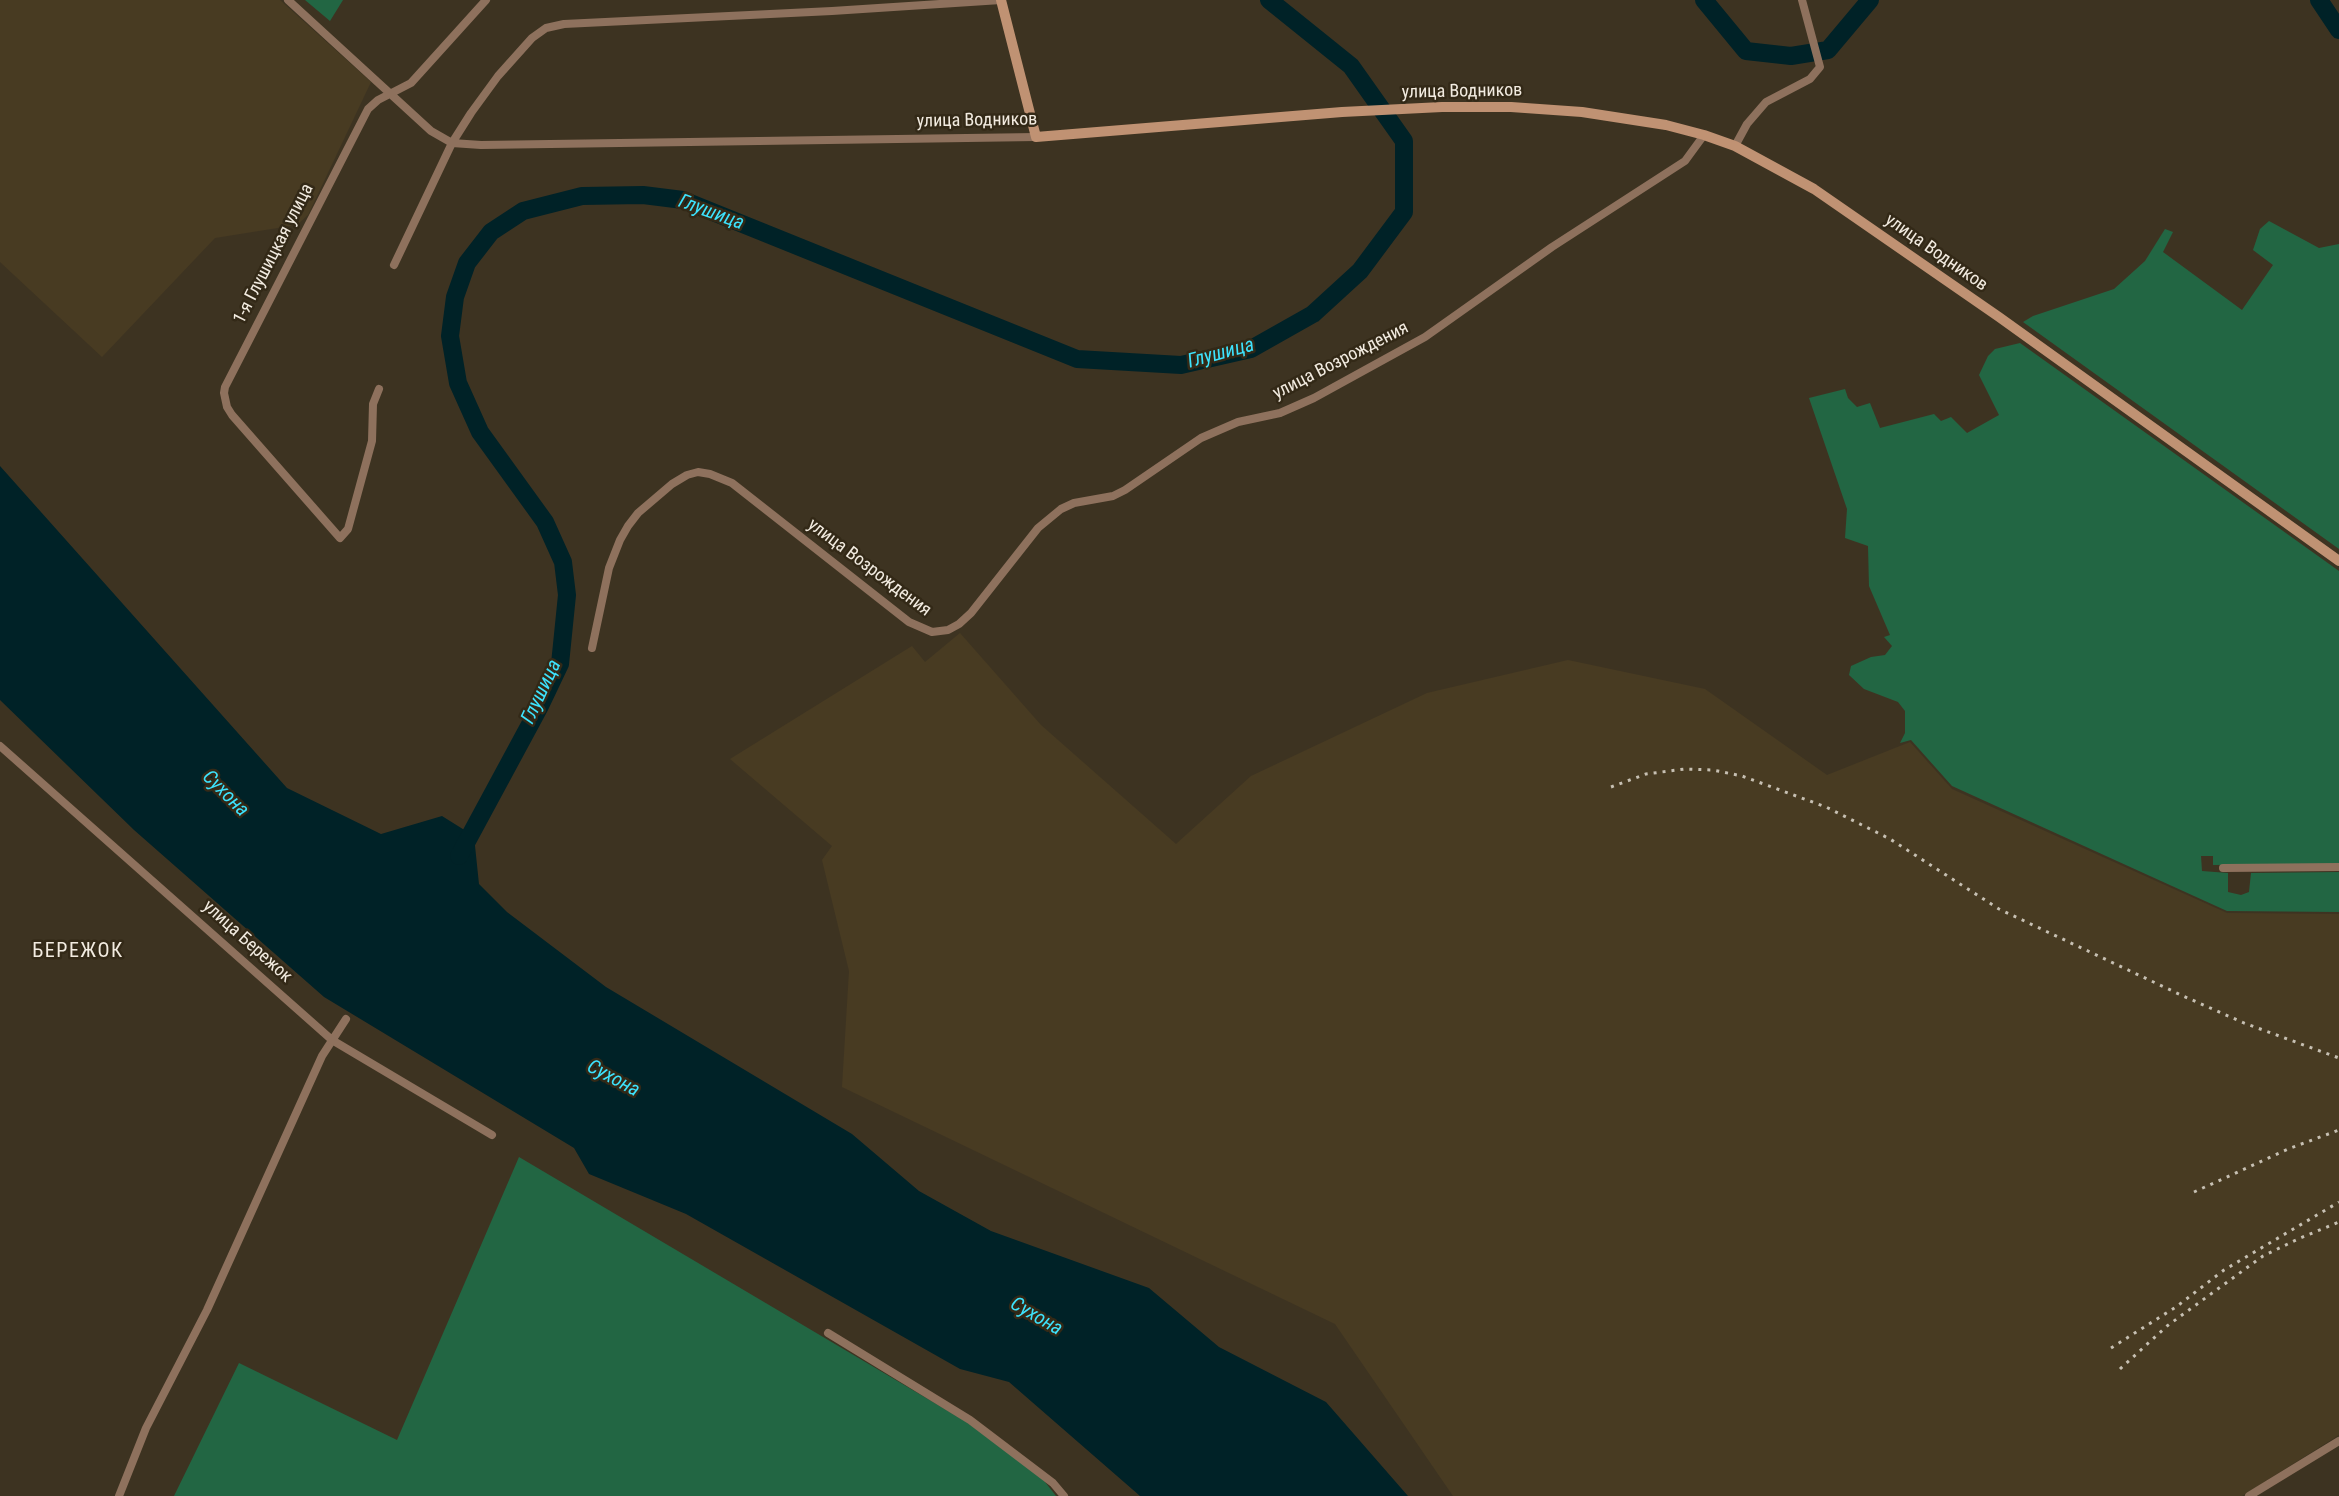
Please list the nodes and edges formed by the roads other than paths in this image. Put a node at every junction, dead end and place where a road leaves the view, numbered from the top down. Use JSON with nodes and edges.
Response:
{"nodes":[{"id":1,"x":288,"y":0,"type":"edge"},
{"id":2,"x":486,"y":0,"type":"edge"},
{"id":3,"x":1001,"y":0,"type":"edge"},
{"id":4,"x":1802,"y":0,"type":"edge"},
{"id":5,"x":391,"y":94,"type":"junction"},
{"id":6,"x":1704,"y":135,"type":"junction"},
{"id":7,"x":1036,"y":137,"type":"junction"},
{"id":8,"x":452,"y":143,"type":"junction"},
{"id":9,"x":1735,"y":146,"type":"junction"},
{"id":10,"x":394,"y":265,"type":"dead end"},
{"id":11,"x":379,"y":388,"type":"dead end"},
{"id":12,"x":2339,"y":561,"type":"edge"},
{"id":13,"x":592,"y":648,"type":"dead end"},
{"id":14,"x":0,"y":746,"type":"edge"},
{"id":15,"x":2339,"y":867,"type":"edge"},
{"id":16,"x":2223,"y":868,"type":"dead end"},
{"id":17,"x":346,"y":1019,"type":"dead end"},
{"id":18,"x":332,"y":1040,"type":"junction"},
{"id":19,"x":492,"y":1135,"type":"dead end"},
{"id":20,"x":828,"y":1333,"type":"dead end"},
{"id":21,"x":2339,"y":1441,"type":"edge"},
{"id":22,"x":119,"y":1496,"type":"edge"},
{"id":23,"x":1064,"y":1496,"type":"edge"},
{"id":24,"x":2249,"y":1496,"type":"edge"}],
"edges":[{"from":1,"to":5,"type":"street","name":"улица Водников"},
{"from":2,"to":5,"type":"street","name":"1-я Глушицкая улица"},
{"from":3,"to":7,"type":"main road"},
{"from":3,"to":8,"type":"street"},
{"from":4,"to":9,"type":"street"},
{"from":5,"to":8,"type":"street","name":"улица Водников"},
{"from":5,"to":11,"type":"street","name":"1-я Глушицкая улица"},
{"from":6,"to":7,"type":"main road","name":"улица Водников"},
{"from":6,"to":9,"type":"main road","name":"улица Водников"},
{"from":6,"to":13,"type":"street","name":"улица Возрождения"},
{"from":7,"to":8,"type":"street","name":"улица Водников"},
{"from":8,"to":10,"type":"street"},
{"from":9,"to":12,"type":"main road","name":"улица Водников"},
{"from":14,"to":18,"type":"street","name":"улица Бережок"},
{"from":15,"to":16,"type":"street"},
{"from":17,"to":18,"type":"street"},
{"from":18,"to":19,"type":"street","name":"улица Бережок"},
{"from":18,"to":22,"type":"street"},
{"from":20,"to":23,"type":"street"},
{"from":21,"to":24,"type":"street"}]}
